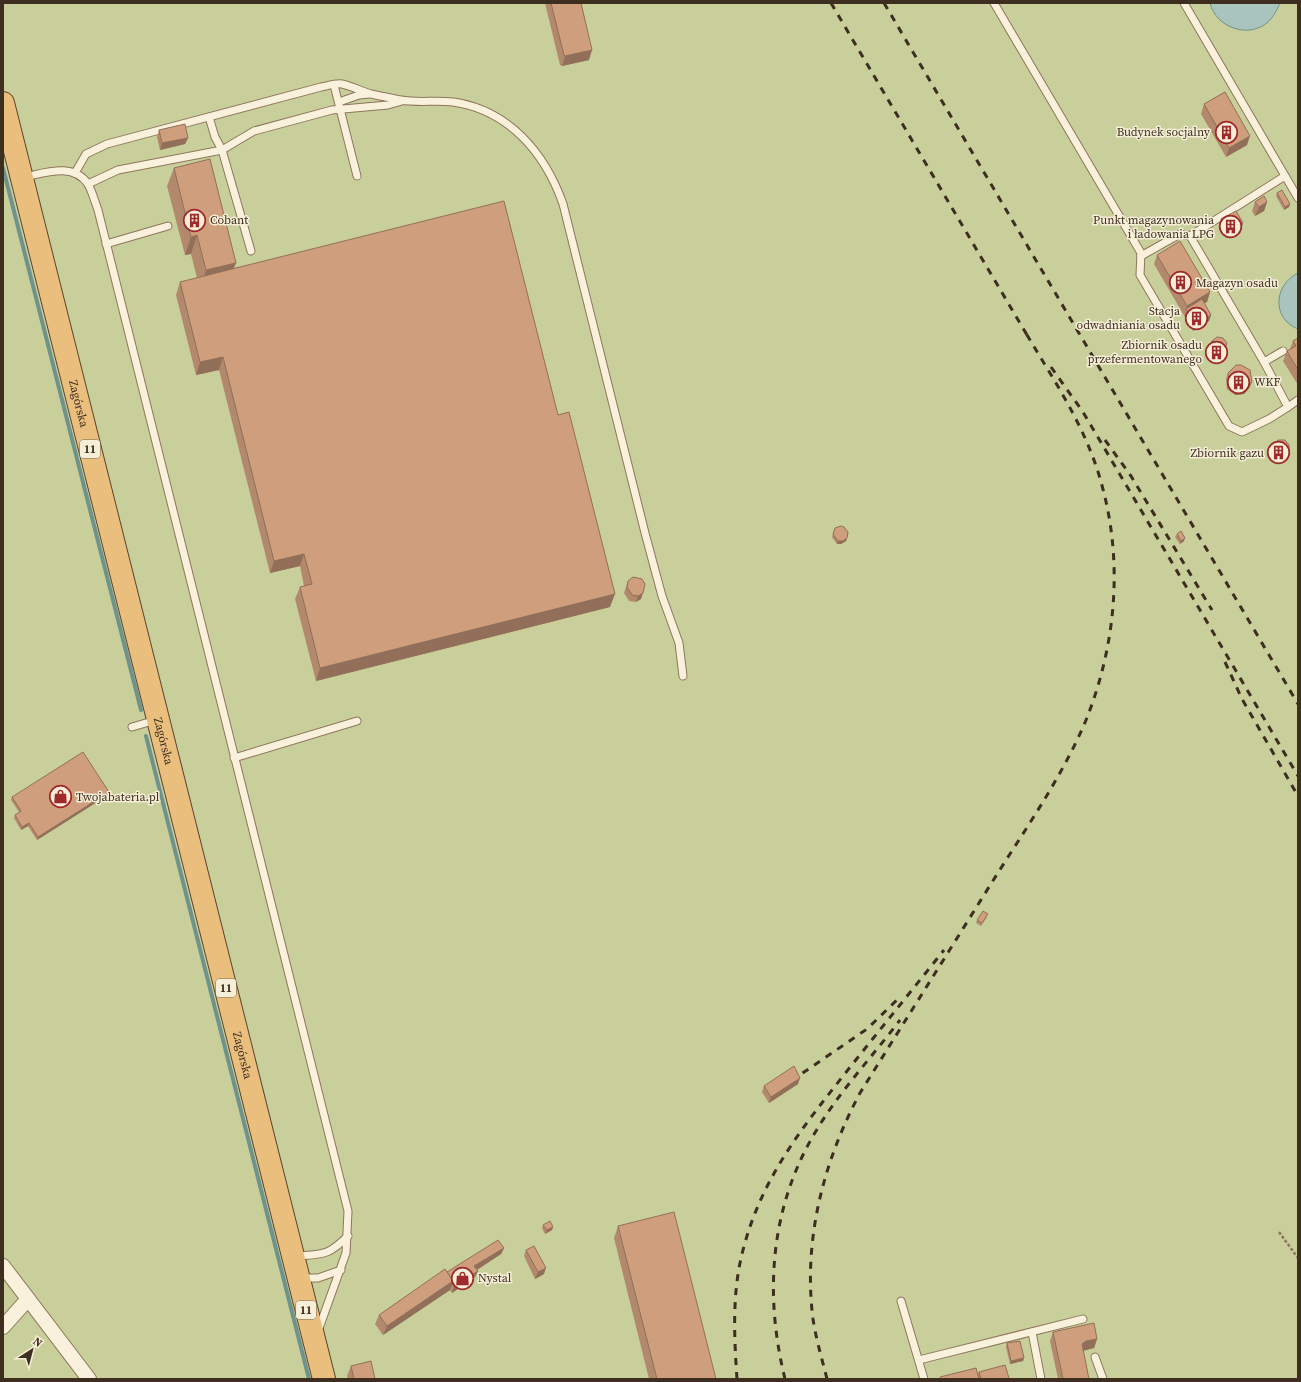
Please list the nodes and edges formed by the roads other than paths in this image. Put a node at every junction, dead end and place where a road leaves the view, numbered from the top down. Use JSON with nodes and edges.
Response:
{"nodes":[{"id":1,"x":994,"y":3,"type":"edge"},
{"id":2,"x":1184,"y":3,"type":"edge"},
{"id":3,"x":334,"y":85,"type":"junction"},
{"id":4,"x":372,"y":94,"type":"junction"},
{"id":5,"x":403,"y":100,"type":"junction"},
{"id":6,"x":3,"y":103,"type":"edge"},
{"id":7,"x":339,"y":106,"type":"junction"},
{"id":8,"x":209,"y":117,"type":"junction"},
{"id":9,"x":222,"y":150,"type":"junction"},
{"id":10,"x":75,"y":173,"type":"junction"},
{"id":11,"x":357,"y":176,"type":"dead end"},
{"id":12,"x":1285,"y":176,"type":"junction"},
{"id":13,"x":22,"y":178,"type":"junction"},
{"id":14,"x":88,"y":184,"type":"junction"},
{"id":15,"x":1295,"y":185,"type":"edge"},
{"id":16,"x":1298,"y":198,"type":"edge"},
{"id":17,"x":168,"y":226,"type":"dead end"},
{"id":18,"x":1190,"y":236,"type":"junction"},
{"id":19,"x":106,"y":244,"type":"junction"},
{"id":20,"x":251,"y":251,"type":"dead end"},
{"id":21,"x":1141,"y":256,"type":"junction"},
{"id":22,"x":1284,"y":351,"type":"dead end"},
{"id":23,"x":1264,"y":362,"type":"junction"},
{"id":24,"x":1298,"y":400,"type":"edge"},
{"id":25,"x":1288,"y":406,"type":"junction"},
{"id":26,"x":683,"y":676,"type":"dead end"},
{"id":27,"x":158,"y":720,"type":"junction"},
{"id":28,"x":357,"y":721,"type":"dead end"},
{"id":29,"x":132,"y":727,"type":"dead end"},
{"id":30,"x":234,"y":758,"type":"junction"},
{"id":31,"x":348,"y":1236,"type":"junction"},
{"id":32,"x":293,"y":1257,"type":"junction"},
{"id":33,"x":3,"y":1266,"type":"edge"},
{"id":34,"x":341,"y":1270,"type":"junction"},
{"id":35,"x":298,"y":1278,"type":"junction"},
{"id":36,"x":28,"y":1299,"type":"junction"},
{"id":37,"x":901,"y":1301,"type":"dead end"},
{"id":38,"x":1083,"y":1319,"type":"dead end"},
{"id":39,"x":3,"y":1327,"type":"edge"},
{"id":40,"x":1032,"y":1332,"type":"junction"},
{"id":41,"x":314,"y":1342,"type":"junction"},
{"id":42,"x":1095,"y":1357,"type":"dead end"},
{"id":43,"x":919,"y":1360,"type":"junction"},
{"id":44,"x":89,"y":1379,"type":"edge"},
{"id":45,"x":324,"y":1379,"type":"edge"},
{"id":46,"x":924,"y":1379,"type":"edge"},
{"id":47,"x":1041,"y":1379,"type":"edge"},
{"id":48,"x":1103,"y":1379,"type":"edge"}],
"edges":[{"from":1,"to":21,"type":"lane"},
{"from":2,"to":12,"type":"lane"},
{"from":3,"to":4,"type":"lane"},
{"from":3,"to":7,"type":"lane"},
{"from":3,"to":8,"type":"lane"},
{"from":4,"to":5,"type":"lane"},
{"from":4,"to":7,"type":"lane"},
{"from":5,"to":7,"type":"lane"},
{"from":5,"to":26,"type":"lane"},
{"from":6,"to":13,"type":"highway","name":"Zagórska","number":"11"},
{"from":7,"to":9,"type":"lane"},
{"from":7,"to":11,"type":"lane"},
{"from":8,"to":9,"type":"lane"},
{"from":8,"to":10,"type":"lane"},
{"from":9,"to":14,"type":"lane"},
{"from":9,"to":20,"type":"lane"},
{"from":10,"to":13,"type":"lane"},
{"from":10,"to":14,"type":"lane"},
{"from":12,"to":15,"type":"lane"},
{"from":12,"to":18,"type":"lane"},
{"from":13,"to":27,"type":"highway","name":"Zagórska","number":"11"},
{"from":14,"to":19,"type":"lane"},
{"from":15,"to":16,"type":"lane"},
{"from":17,"to":19,"type":"lane"},
{"from":18,"to":21,"type":"lane"},
{"from":18,"to":23,"type":"lane"},
{"from":19,"to":30,"type":"lane"},
{"from":21,"to":25,"type":"lane"},
{"from":22,"to":23,"type":"lane"},
{"from":23,"to":25,"type":"lane"},
{"from":24,"to":25,"type":"lane"},
{"from":27,"to":29,"type":"lane"},
{"from":27,"to":32,"type":"highway","name":"Zagórska","number":"11"},
{"from":28,"to":30,"type":"lane"},
{"from":30,"to":31,"type":"lane"},
{"from":31,"to":32,"type":"lane"},
{"from":31,"to":34,"type":"lane"},
{"from":32,"to":35,"type":"highway","name":"Zagórska","number":"11"},
{"from":33,"to":36,"type":"street"},
{"from":34,"to":35,"type":"lane"},
{"from":34,"to":41,"type":"lane"},
{"from":35,"to":41,"type":"highway","name":"Zagórska","number":"11"},
{"from":36,"to":39,"type":"street"},
{"from":36,"to":44,"type":"street"},
{"from":37,"to":43,"type":"lane"},
{"from":38,"to":40,"type":"lane"},
{"from":40,"to":43,"type":"lane"},
{"from":40,"to":47,"type":"lane"},
{"from":41,"to":45,"type":"highway","name":"Zagórska","number":"11"},
{"from":42,"to":48,"type":"lane"},
{"from":43,"to":46,"type":"lane"}]}
